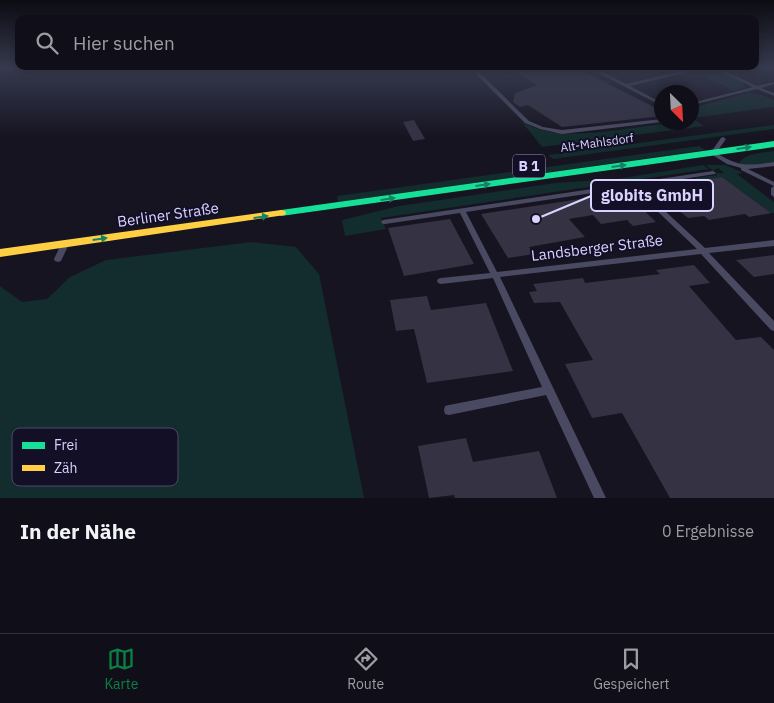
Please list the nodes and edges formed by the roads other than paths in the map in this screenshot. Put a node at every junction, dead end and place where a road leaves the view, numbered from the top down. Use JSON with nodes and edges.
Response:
{"nodes":[{"id":1,"x":495,"y":90,"type":"edge"},
{"id":2,"x":633,"y":90,"type":"edge"},
{"id":3,"x":745,"y":90,"type":"edge"},
{"id":4,"x":654,"y":101,"type":"edge"},
{"id":5,"x":699,"y":102,"type":"edge"},
{"id":6,"x":654,"y":122,"type":"edge"},
{"id":7,"x":774,"y":133,"type":"edge"},
{"id":8,"x":723,"y":140,"type":"junction"},
{"id":9,"x":774,"y":144,"type":"edge"},
{"id":10,"x":646,"y":150,"type":"dead end"},
{"id":11,"x":713,"y":153,"type":"junction"},
{"id":12,"x":774,"y":164,"type":"edge"},
{"id":13,"x":743,"y":169,"type":"junction"},
{"id":14,"x":713,"y":173,"type":"dead end"},
{"id":15,"x":774,"y":184,"type":"edge"},
{"id":16,"x":633,"y":185,"type":"junction"},
{"id":17,"x":774,"y":188,"type":"edge"},
{"id":18,"x":774,"y":195,"type":"edge"},
{"id":19,"x":340,"y":206,"type":"joint"},
{"id":20,"x":462,"y":211,"type":"junction"},
{"id":21,"x":385,"y":222,"type":"dead end"},
{"id":22,"x":774,"y":242,"type":"edge"},
{"id":23,"x":65,"y":244,"type":"junction"},
{"id":24,"x":703,"y":251,"type":"junction"},
{"id":25,"x":0,"y":254,"type":"edge"},
{"id":26,"x":58,"y":259,"type":"dead end"},
{"id":27,"x":496,"y":275,"type":"junction"},
{"id":28,"x":441,"y":281,"type":"dead end"},
{"id":29,"x":774,"y":327,"type":"edge"},
{"id":30,"x":549,"y":390,"type":"junction"},
{"id":31,"x":448,"y":410,"type":"dead end"},
{"id":32,"x":600,"y":498,"type":"edge"}],
"edges":[{"from":1,"to":6,"type":"lane"},
{"from":2,"to":4,"type":"lane"},
{"from":3,"to":5,"type":"lane"},
{"from":7,"to":8,"type":"main road","name":"Alt-Mahlsdorf"},
{"from":8,"to":10,"type":"main road","name":"Alt-Mahlsdorf"},
{"from":8,"to":11,"type":"lane"},
{"from":11,"to":9,"type":"main road","name":"Alt-Mahlsdorf","number":"B 1","one_way":true},
{"from":11,"to":13,"type":"lane"},
{"from":19,"to":11,"type":"main road","name":"Alt-Mahlsdorf","number":"B 1","one_way":true},
{"from":12,"to":13,"type":"lane"},
{"from":13,"to":15,"type":"lane"},
{"from":14,"to":16,"type":"lane"},
{"from":16,"to":20,"type":"lane"},
{"from":16,"to":24,"type":"lane","name":"Landsberger Straße"},
{"from":17,"to":18,"type":"lane"},
{"from":23,"to":19,"type":"main road","name":"Berliner Straße","number":"B 1","one_way":true},
{"from":20,"to":21,"type":"lane"},
{"from":20,"to":27,"type":"lane"},
{"from":22,"to":24,"type":"lane","name":"Landsberger Straße"},
{"from":23,"to":25,"type":"main road","name":"Berliner Straße","number":"B 1"},
{"from":23,"to":26,"type":"lane"},
{"from":24,"to":27,"type":"lane","name":"Landsberger Straße"},
{"from":24,"to":29,"type":"lane","name":"Landsberger Straße"},
{"from":27,"to":28,"type":"lane","name":"Landsberger Straße"},
{"from":27,"to":30,"type":"lane"},
{"from":30,"to":31,"type":"lane"},
{"from":30,"to":32,"type":"lane"}]}
